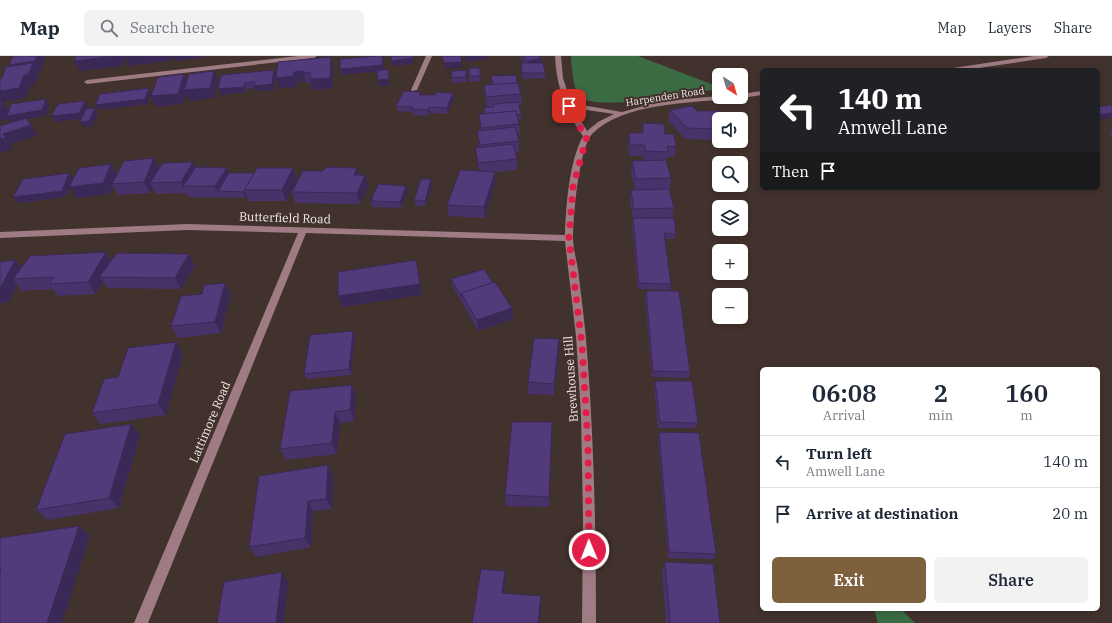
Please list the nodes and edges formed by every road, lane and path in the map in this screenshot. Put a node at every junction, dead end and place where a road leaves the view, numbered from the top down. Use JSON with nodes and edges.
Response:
{"nodes":[{"id":1,"x":314,"y":56,"type":"edge"},
{"id":2,"x":429,"y":56,"type":"edge"},
{"id":3,"x":558,"y":56,"type":"edge"},
{"id":4,"x":1046,"y":56,"type":"edge"},
{"id":5,"x":965,"y":68,"type":"edge"},
{"id":6,"x":87,"y":82,"type":"dead end"},
{"id":7,"x":414,"y":90,"type":"edge"},
{"id":8,"x":760,"y":93,"type":"edge"},
{"id":9,"x":748,"y":95,"type":"edge"},
{"id":10,"x":712,"y":99,"type":"edge"},
{"id":11,"x":569,"y":106,"type":"junction"},
{"id":12,"x":620,"y":113,"type":"junction"},
{"id":13,"x":587,"y":136,"type":"junction"},
{"id":14,"x":303,"y":231,"type":"junction"},
{"id":15,"x":0,"y":235,"type":"edge"},
{"id":16,"x":569,"y":238,"type":"junction"},
{"id":17,"x":141,"y":623,"type":"edge"},
{"id":18,"x":589,"y":623,"type":"edge"}],
"edges":[{"from":1,"to":6,"type":"street"},
{"from":2,"to":7,"type":"street"},
{"from":3,"to":11,"type":"street"},
{"from":4,"to":5,"type":"street"},
{"from":8,"to":9,"type":"street"},
{"from":10,"to":12,"type":"street","name":"Harpenden Road"},
{"from":11,"to":12,"type":"street"},
{"from":11,"to":13,"type":"street"},
{"from":12,"to":13,"type":"street","name":"Harpenden Road"},
{"from":13,"to":16,"type":"street","name":"Brewhouse Hill"},
{"from":14,"to":15,"type":"street","name":"Butterfield Road"},
{"from":14,"to":16,"type":"street","name":"Butterfield Road"},
{"from":14,"to":17,"type":"street","name":"Lattimore Road"},
{"from":16,"to":18,"type":"street","name":"Brewhouse Hill"}]}
